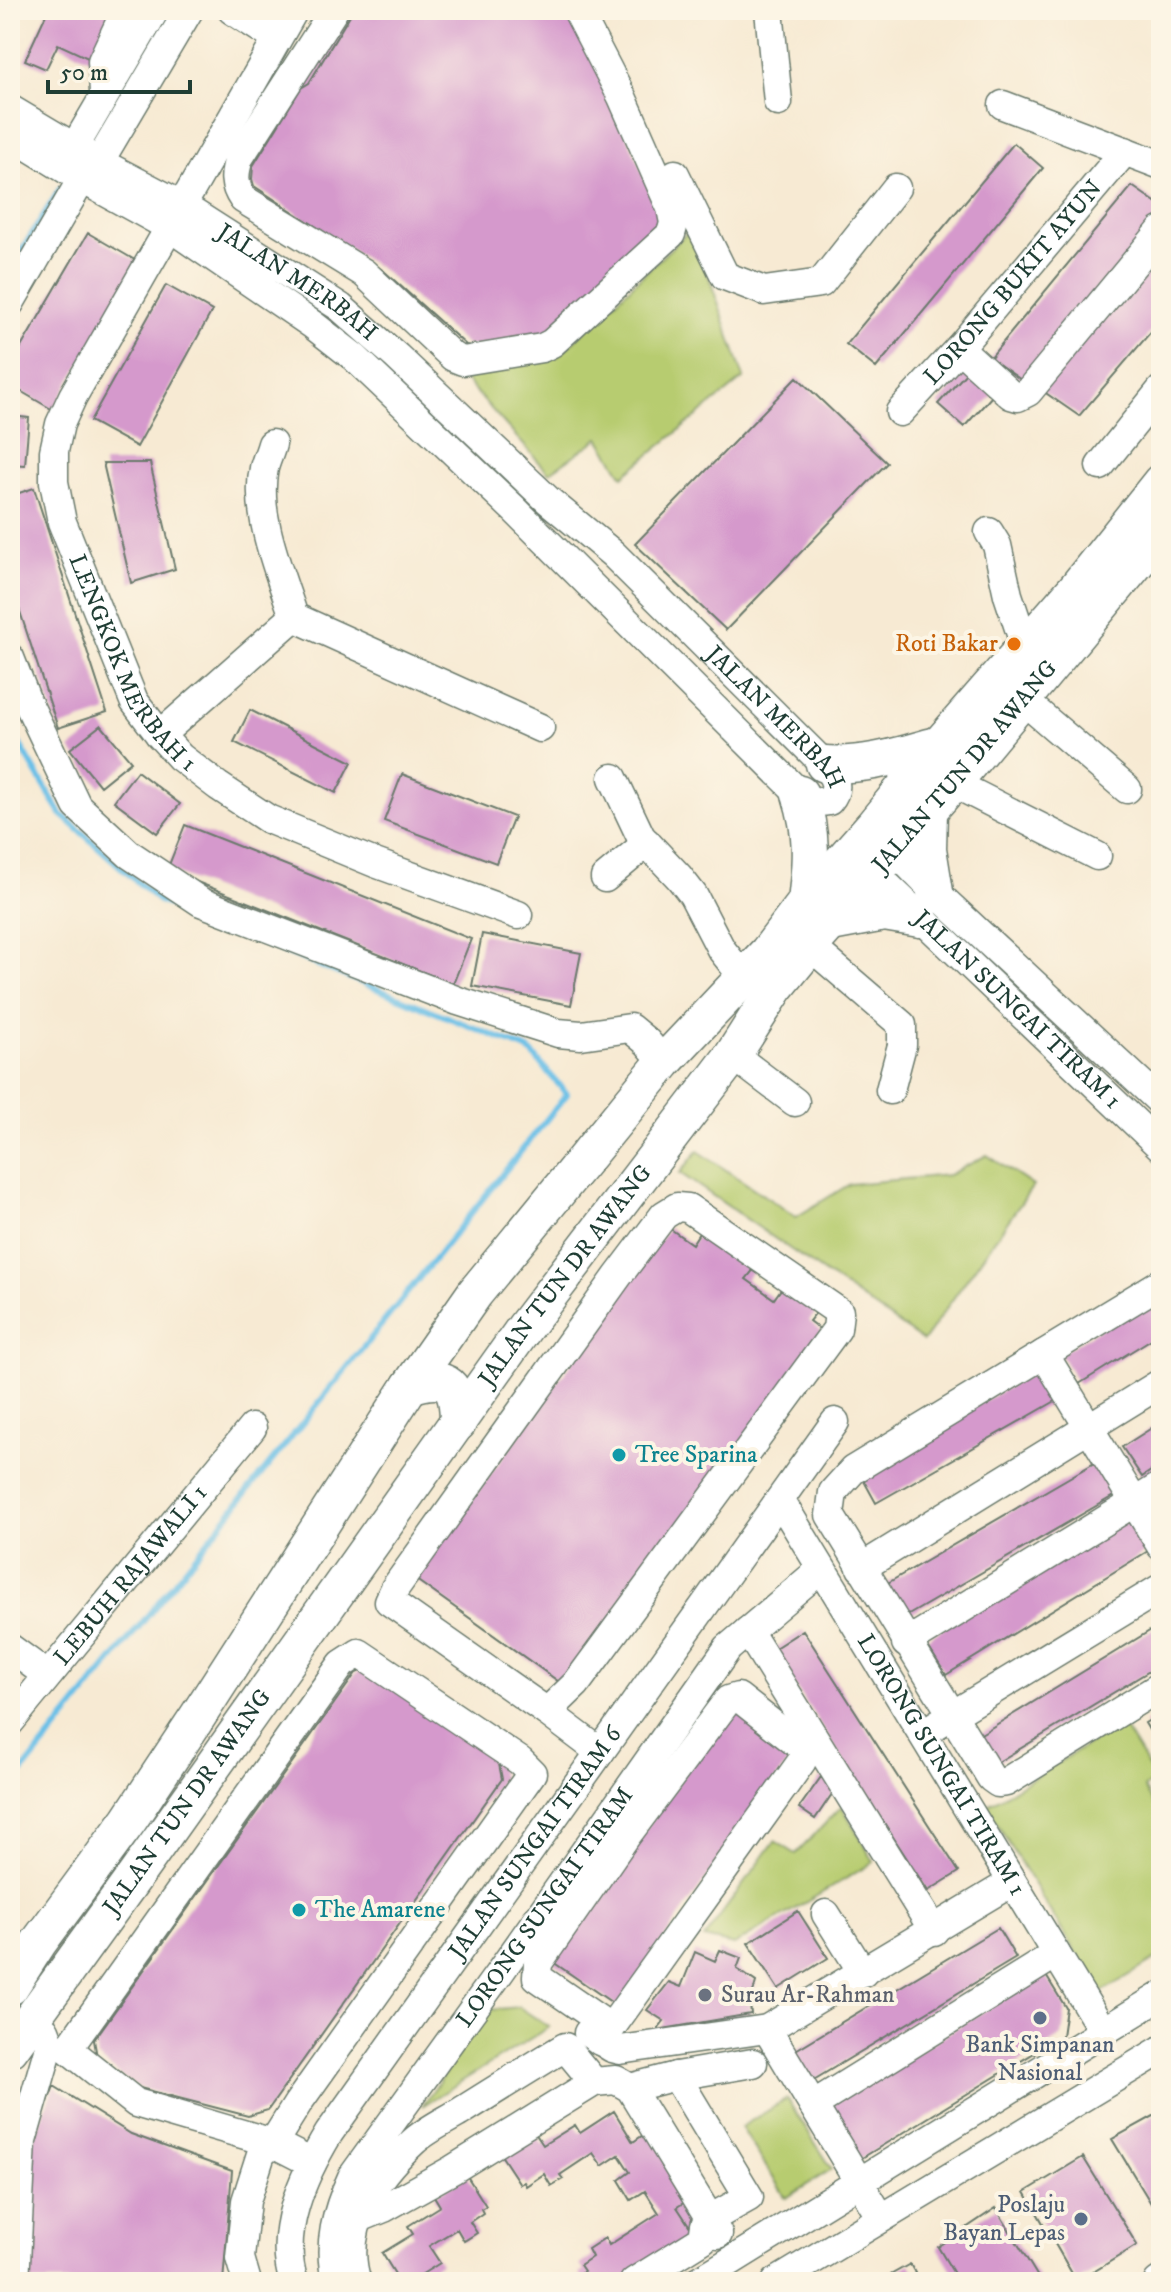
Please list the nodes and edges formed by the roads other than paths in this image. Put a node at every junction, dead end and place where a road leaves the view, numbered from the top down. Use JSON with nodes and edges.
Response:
{"nodes":[{"id":1,"x":155,"y":10,"type":"edge"},
{"id":2,"x":189,"y":10,"type":"edge"},
{"id":3,"x":232,"y":10,"type":"edge"},
{"id":4,"x":334,"y":10,"type":"edge"},
{"id":5,"x":577,"y":10,"type":"edge"},
{"id":6,"x":599,"y":10,"type":"edge"},
{"id":7,"x":769,"y":10,"type":"edge"},
{"id":8,"x":125,"y":12,"type":"edge"},
{"id":9,"x":286,"y":23,"type":"edge"},
{"id":10,"x":316,"y":38,"type":"junction"},
{"id":11,"x":104,"y":96,"type":"junction"},
{"id":12,"x":778,"y":102,"type":"dead end"},
{"id":13,"x":1003,"y":105,"type":"dead end"},
{"id":14,"x":10,"y":109,"type":"edge"},
{"id":15,"x":10,"y":135,"type":"edge"},
{"id":16,"x":74,"y":148,"type":"junction"},
{"id":17,"x":1125,"y":151,"type":"junction"},
{"id":18,"x":1161,"y":165,"type":"edge"},
{"id":19,"x":90,"y":171,"type":"junction"},
{"id":20,"x":896,"y":188,"type":"dead end"},
{"id":21,"x":176,"y":216,"type":"junction"},
{"id":22,"x":1161,"y":231,"type":"edge"},
{"id":23,"x":10,"y":303,"type":"edge"},
{"id":24,"x":959,"y":348,"type":"junction"},
{"id":25,"x":1161,"y":390,"type":"edge"},
{"id":26,"x":900,"y":412,"type":"dead end"},
{"id":27,"x":272,"y":444,"type":"dead end"},
{"id":28,"x":1100,"y":466,"type":"dead end"},
{"id":29,"x":1161,"y":482,"type":"edge"},
{"id":30,"x":989,"y":532,"type":"dead end"},
{"id":31,"x":1161,"y":533,"type":"edge"},
{"id":32,"x":294,"y":617,"type":"junction"},
{"id":33,"x":1025,"y":646,"type":"junction"},
{"id":34,"x":10,"y":658,"type":"edge"},
{"id":35,"x":1023,"y":700,"type":"junction"},
{"id":36,"x":540,"y":728,"type":"dead end"},
{"id":37,"x":160,"y":735,"type":"junction"},
{"id":38,"x":940,"y":744,"type":"junction"},
{"id":39,"x":824,"y":764,"type":"junction"},
{"id":40,"x":613,"y":778,"type":"dead end"},
{"id":41,"x":953,"y":783,"type":"junction"},
{"id":42,"x":1127,"y":789,"type":"dead end"},
{"id":43,"x":800,"y":794,"type":"junction"},
{"id":44,"x":929,"y":811,"type":"junction"},
{"id":45,"x":647,"y":843,"type":"junction"},
{"id":46,"x":1097,"y":856,"type":"dead end"},
{"id":47,"x":884,"y":862,"type":"junction"},
{"id":48,"x":605,"y":878,"type":"dead end"},
{"id":49,"x":928,"y":905,"type":"junction"},
{"id":50,"x":518,"y":915,"type":"dead end"},
{"id":51,"x":816,"y":924,"type":"junction"},
{"id":52,"x":744,"y":978,"type":"junction"},
{"id":53,"x":733,"y":1055,"type":"junction"},
{"id":54,"x":664,"y":1062,"type":"junction"},
{"id":55,"x":890,"y":1090,"type":"dead end"},
{"id":56,"x":795,"y":1102,"type":"dead end"},
{"id":57,"x":1161,"y":1102,"type":"edge"},
{"id":58,"x":1161,"y":1147,"type":"edge"},
{"id":59,"x":1161,"y":1283,"type":"edge"},
{"id":60,"x":475,"y":1293,"type":"junction"},
{"id":61,"x":525,"y":1327,"type":"junction"},
{"id":62,"x":1044,"y":1354,"type":"junction"},
{"id":63,"x":1161,"y":1383,"type":"edge"},
{"id":64,"x":410,"y":1386,"type":"junction"},
{"id":65,"x":835,"y":1422,"type":"dead end"},
{"id":66,"x":458,"y":1423,"type":"junction"},
{"id":67,"x":1088,"y":1427,"type":"junction"},
{"id":68,"x":252,"y":1428,"type":"dead end"},
{"id":69,"x":1161,"y":1486,"type":"edge"},
{"id":70,"x":780,"y":1500,"type":"junction"},
{"id":71,"x":1134,"y":1502,"type":"junction"},
{"id":72,"x":1161,"y":1546,"type":"edge"},
{"id":73,"x":861,"y":1568,"type":"junction"},
{"id":74,"x":821,"y":1569,"type":"junction"},
{"id":75,"x":1161,"y":1588,"type":"edge"},
{"id":76,"x":748,"y":1631,"type":"junction"},
{"id":77,"x":906,"y":1643,"type":"junction"},
{"id":78,"x":10,"y":1648,"type":"edge"},
{"id":79,"x":47,"y":1675,"type":"junction"},
{"id":80,"x":1161,"y":1686,"type":"edge"},
{"id":81,"x":547,"y":1712,"type":"junction"},
{"id":82,"x":951,"y":1715,"type":"junction"},
{"id":83,"x":10,"y":1722,"type":"edge"},
{"id":84,"x":922,"y":1733,"type":"junction"},
{"id":85,"x":600,"y":1752,"type":"junction"},
{"id":86,"x":532,"y":1773,"type":"junction"},
{"id":87,"x":190,"y":1798,"type":"junction"},
{"id":88,"x":567,"y":1798,"type":"junction"},
{"id":89,"x":229,"y":1823,"type":"junction"},
{"id":90,"x":616,"y":1829,"type":"junction"},
{"id":91,"x":1012,"y":1882,"type":"junction"},
{"id":92,"x":826,"y":1914,"type":"dead end"},
{"id":93,"x":934,"y":1931,"type":"junction"},
{"id":94,"x":1056,"y":1954,"type":"junction"},
{"id":95,"x":500,"y":1972,"type":"junction"},
{"id":96,"x":863,"y":1973,"type":"junction"},
{"id":97,"x":10,"y":1987,"type":"edge"},
{"id":98,"x":1161,"y":1996,"type":"edge"},
{"id":99,"x":767,"y":2029,"type":"junction"},
{"id":100,"x":1103,"y":2031,"type":"junction"},
{"id":101,"x":20,"y":2035,"type":"edge"},
{"id":102,"x":606,"y":2035,"type":"junction"},
{"id":103,"x":1161,"y":2050,"type":"edge"},
{"id":104,"x":753,"y":2063,"type":"dead end"},
{"id":105,"x":676,"y":2076,"type":"junction"},
{"id":106,"x":594,"y":2082,"type":"junction"},
{"id":107,"x":630,"y":2088,"type":"junction"},
{"id":108,"x":813,"y":2105,"type":"junction"},
{"id":109,"x":273,"y":2143,"type":"junction"},
{"id":110,"x":312,"y":2163,"type":"junction"},
{"id":111,"x":859,"y":2182,"type":"junction"},
{"id":112,"x":720,"y":2214,"type":"junction"},
{"id":113,"x":881,"y":2218,"type":"junction"},
{"id":114,"x":357,"y":2219,"type":"junction"},
{"id":115,"x":744,"y":2253,"type":"junction"},
{"id":116,"x":15,"y":2282,"type":"edge"},
{"id":117,"x":247,"y":2282,"type":"edge"},
{"id":118,"x":294,"y":2282,"type":"edge"},
{"id":119,"x":337,"y":2282,"type":"edge"},
{"id":120,"x":357,"y":2282,"type":"edge"},
{"id":121,"x":634,"y":2282,"type":"edge"},
{"id":122,"x":697,"y":2282,"type":"edge"},
{"id":123,"x":776,"y":2282,"type":"edge"}],
"edges":[{"from":1,"to":11,"type":"street"},
{"from":2,"to":19,"type":"street"},
{"from":3,"to":9,"type":"street"},
{"from":4,"to":10,"type":"street"},
{"from":5,"to":10,"type":"street"},
{"from":6,"to":20,"type":"street"},
{"from":7,"to":12,"type":"street"},
{"from":8,"to":11,"type":"street"},
{"from":9,"to":10,"type":"street"},
{"from":9,"to":21,"type":"street","name":"LENGKOK MERBAH 1"},
{"from":11,"to":16,"type":"street"},
{"from":13,"to":17,"type":"street"},
{"from":14,"to":16,"type":"street","name":"JALAN MERBAH"},
{"from":15,"to":19,"type":"street","name":"JALAN MERBAH"},
{"from":16,"to":19,"type":"street","name":"JALAN MERBAH"},
{"from":17,"to":18,"type":"street"},
{"from":17,"to":24,"type":"street","name":"LORONG BUKIT AYUN"},
{"from":19,"to":21,"type":"street","name":"JALAN MERBAH"},
{"from":19,"to":23,"type":"street"},
{"from":21,"to":37,"type":"street","name":"LENGKOK MERBAH 1"},
{"from":21,"to":39,"type":"street","name":"JALAN MERBAH"},
{"from":21,"to":43,"type":"street","name":"JALAN MERBAH"},
{"from":22,"to":24,"type":"street"},
{"from":24,"to":26,"type":"street","name":"LORONG BUKIT AYUN"},
{"from":25,"to":28,"type":"street"},
{"from":27,"to":32,"type":"street"},
{"from":29,"to":33,"type":"main road","name":"JALAN TUN DR AWANG"},
{"from":30,"to":33,"type":"street"},
{"from":31,"to":35,"type":"main road","name":"JALAN TUN DR AWANG"},
{"from":32,"to":36,"type":"street"},
{"from":32,"to":37,"type":"street"},
{"from":33,"to":38,"type":"main road","name":"JALAN TUN DR AWANG"},
{"from":34,"to":54,"type":"street"},
{"from":35,"to":41,"type":"main road","name":"JALAN TUN DR AWANG"},
{"from":35,"to":42,"type":"street"},
{"from":37,"to":50,"type":"street","name":"LENGKOK MERBAH 1"},
{"from":38,"to":39,"type":"main road"},
{"from":38,"to":51,"type":"main road","name":"JALAN TUN DR AWANG"},
{"from":39,"to":43,"type":"street","name":"JALAN MERBAH"},
{"from":40,"to":45,"type":"street"},
{"from":41,"to":44,"type":"main road","name":"JALAN TUN DR AWANG"},
{"from":41,"to":46,"type":"street"},
{"from":43,"to":51,"type":"main road"},
{"from":44,"to":47,"type":"main road","name":"JALAN TUN DR AWANG"},
{"from":44,"to":49,"type":"main road"},
{"from":45,"to":48,"type":"street"},
{"from":45,"to":52,"type":"street"},
{"from":47,"to":49,"type":"street","name":"JALAN SUNGAI TIRAM 1"},
{"from":47,"to":51,"type":"main road","name":"JALAN TUN DR AWANG"},
{"from":49,"to":51,"type":"main road"},
{"from":49,"to":57,"type":"street","name":"JALAN SUNGAI TIRAM 1"},
{"from":49,"to":58,"type":"street","name":"JALAN SUNGAI TIRAM 1"},
{"from":51,"to":52,"type":"main road","name":"JALAN TUN DR AWANG"},
{"from":51,"to":53,"type":"main road","name":"JALAN TUN DR AWANG"},
{"from":51,"to":55,"type":"street"},
{"from":52,"to":54,"type":"main road","name":"JALAN TUN DR AWANG"},
{"from":53,"to":56,"type":"street"},
{"from":53,"to":61,"type":"main road","name":"JALAN TUN DR AWANG"},
{"from":54,"to":60,"type":"main road","name":"JALAN TUN DR AWANG"},
{"from":59,"to":62,"type":"street"},
{"from":60,"to":61,"type":"main road"},
{"from":60,"to":64,"type":"main road","name":"JALAN TUN DR AWANG"},
{"from":61,"to":66,"type":"main road","name":"JALAN TUN DR AWANG"},
{"from":62,"to":67,"type":"street"},
{"from":62,"to":73,"type":"street"},
{"from":63,"to":67,"type":"street"},
{"from":64,"to":66,"type":"main road"},
{"from":64,"to":97,"type":"main road","name":"JALAN TUN DR AWANG"},
{"from":65,"to":70,"type":"street","name":"JALAN SUNGAI TIRAM 6"},
{"from":66,"to":87,"type":"main road","name":"JALAN TUN DR AWANG"},
{"from":67,"to":71,"type":"street"},
{"from":67,"to":73,"type":"street"},
{"from":68,"to":79,"type":"street","name":"LEBUH RAJAWALI 1"},
{"from":69,"to":71,"type":"street"},
{"from":70,"to":74,"type":"street","name":"LORONG SUNGAI TIRAM 1"},
{"from":70,"to":85,"type":"street","name":"JALAN SUNGAI TIRAM 6"},
{"from":71,"to":72,"type":"street"},
{"from":71,"to":77,"type":"street"},
{"from":73,"to":77,"type":"street"},
{"from":74,"to":76,"type":"street","name":"LORONG SUNGAI TIRAM"},
{"from":74,"to":84,"type":"street","name":"LORONG SUNGAI TIRAM 1"},
{"from":75,"to":82,"type":"street"},
{"from":76,"to":90,"type":"street","name":"LORONG SUNGAI TIRAM"},
{"from":76,"to":93,"type":"street"},
{"from":77,"to":82,"type":"street"},
{"from":78,"to":79,"type":"street"},
{"from":79,"to":83,"type":"street","name":"LEBUH RAJAWALI 1"},
{"from":80,"to":82,"type":"street"},
{"from":81,"to":81,"type":"street"},
{"from":81,"to":85,"type":"street"},
{"from":82,"to":84,"type":"street"},
{"from":84,"to":91,"type":"street","name":"LORONG SUNGAI TIRAM 1"},
{"from":85,"to":88,"type":"street","name":"JALAN SUNGAI TIRAM 6"},
{"from":86,"to":88,"type":"street"},
{"from":86,"to":89,"type":"street"},
{"from":86,"to":109,"type":"street"},
{"from":87,"to":89,"type":"street"},
{"from":87,"to":101,"type":"main road","name":"JALAN TUN DR AWANG"},
{"from":88,"to":110,"type":"street","name":"JALAN SUNGAI TIRAM 6"},
{"from":89,"to":109,"type":"street"},
{"from":90,"to":95,"type":"street","name":"LORONG SUNGAI TIRAM"},
{"from":90,"to":102,"type":"street"},
{"from":90,"to":102,"type":"street"},
{"from":91,"to":93,"type":"street"},
{"from":91,"to":94,"type":"street","name":"LORONG SUNGAI TIRAM 1"},
{"from":92,"to":96,"type":"street"},
{"from":93,"to":96,"type":"street"},
{"from":94,"to":100,"type":"street","name":"LORONG SUNGAI TIRAM 1"},
{"from":94,"to":108,"type":"street"},
{"from":95,"to":102,"type":"street"},
{"from":95,"to":119,"type":"street","name":"LORONG SUNGAI TIRAM"},
{"from":96,"to":99,"type":"street"},
{"from":98,"to":100,"type":"street"},
{"from":99,"to":102,"type":"street"},
{"from":99,"to":108,"type":"street"},
{"from":100,"to":111,"type":"street"},
{"from":101,"to":116,"type":"street"},
{"from":103,"to":113,"type":"street"},
{"from":104,"to":105,"type":"street"},
{"from":105,"to":107,"type":"street"},
{"from":105,"to":112,"type":"street"},
{"from":106,"to":107,"type":"street"},
{"from":106,"to":114,"type":"street"},
{"from":106,"to":114,"type":"street"},
{"from":107,"to":112,"type":"street"},
{"from":108,"to":111,"type":"street"},
{"from":109,"to":110,"type":"street"},
{"from":109,"to":117,"type":"street"},
{"from":110,"to":118,"type":"street","name":"JALAN SUNGAI TIRAM 6"},
{"from":111,"to":113,"type":"street"},
{"from":111,"to":115,"type":"street"},
{"from":112,"to":115,"type":"street"},
{"from":112,"to":121,"type":"street"},
{"from":113,"to":123,"type":"street"},
{"from":114,"to":120,"type":"street"},
{"from":115,"to":122,"type":"street"}]}
